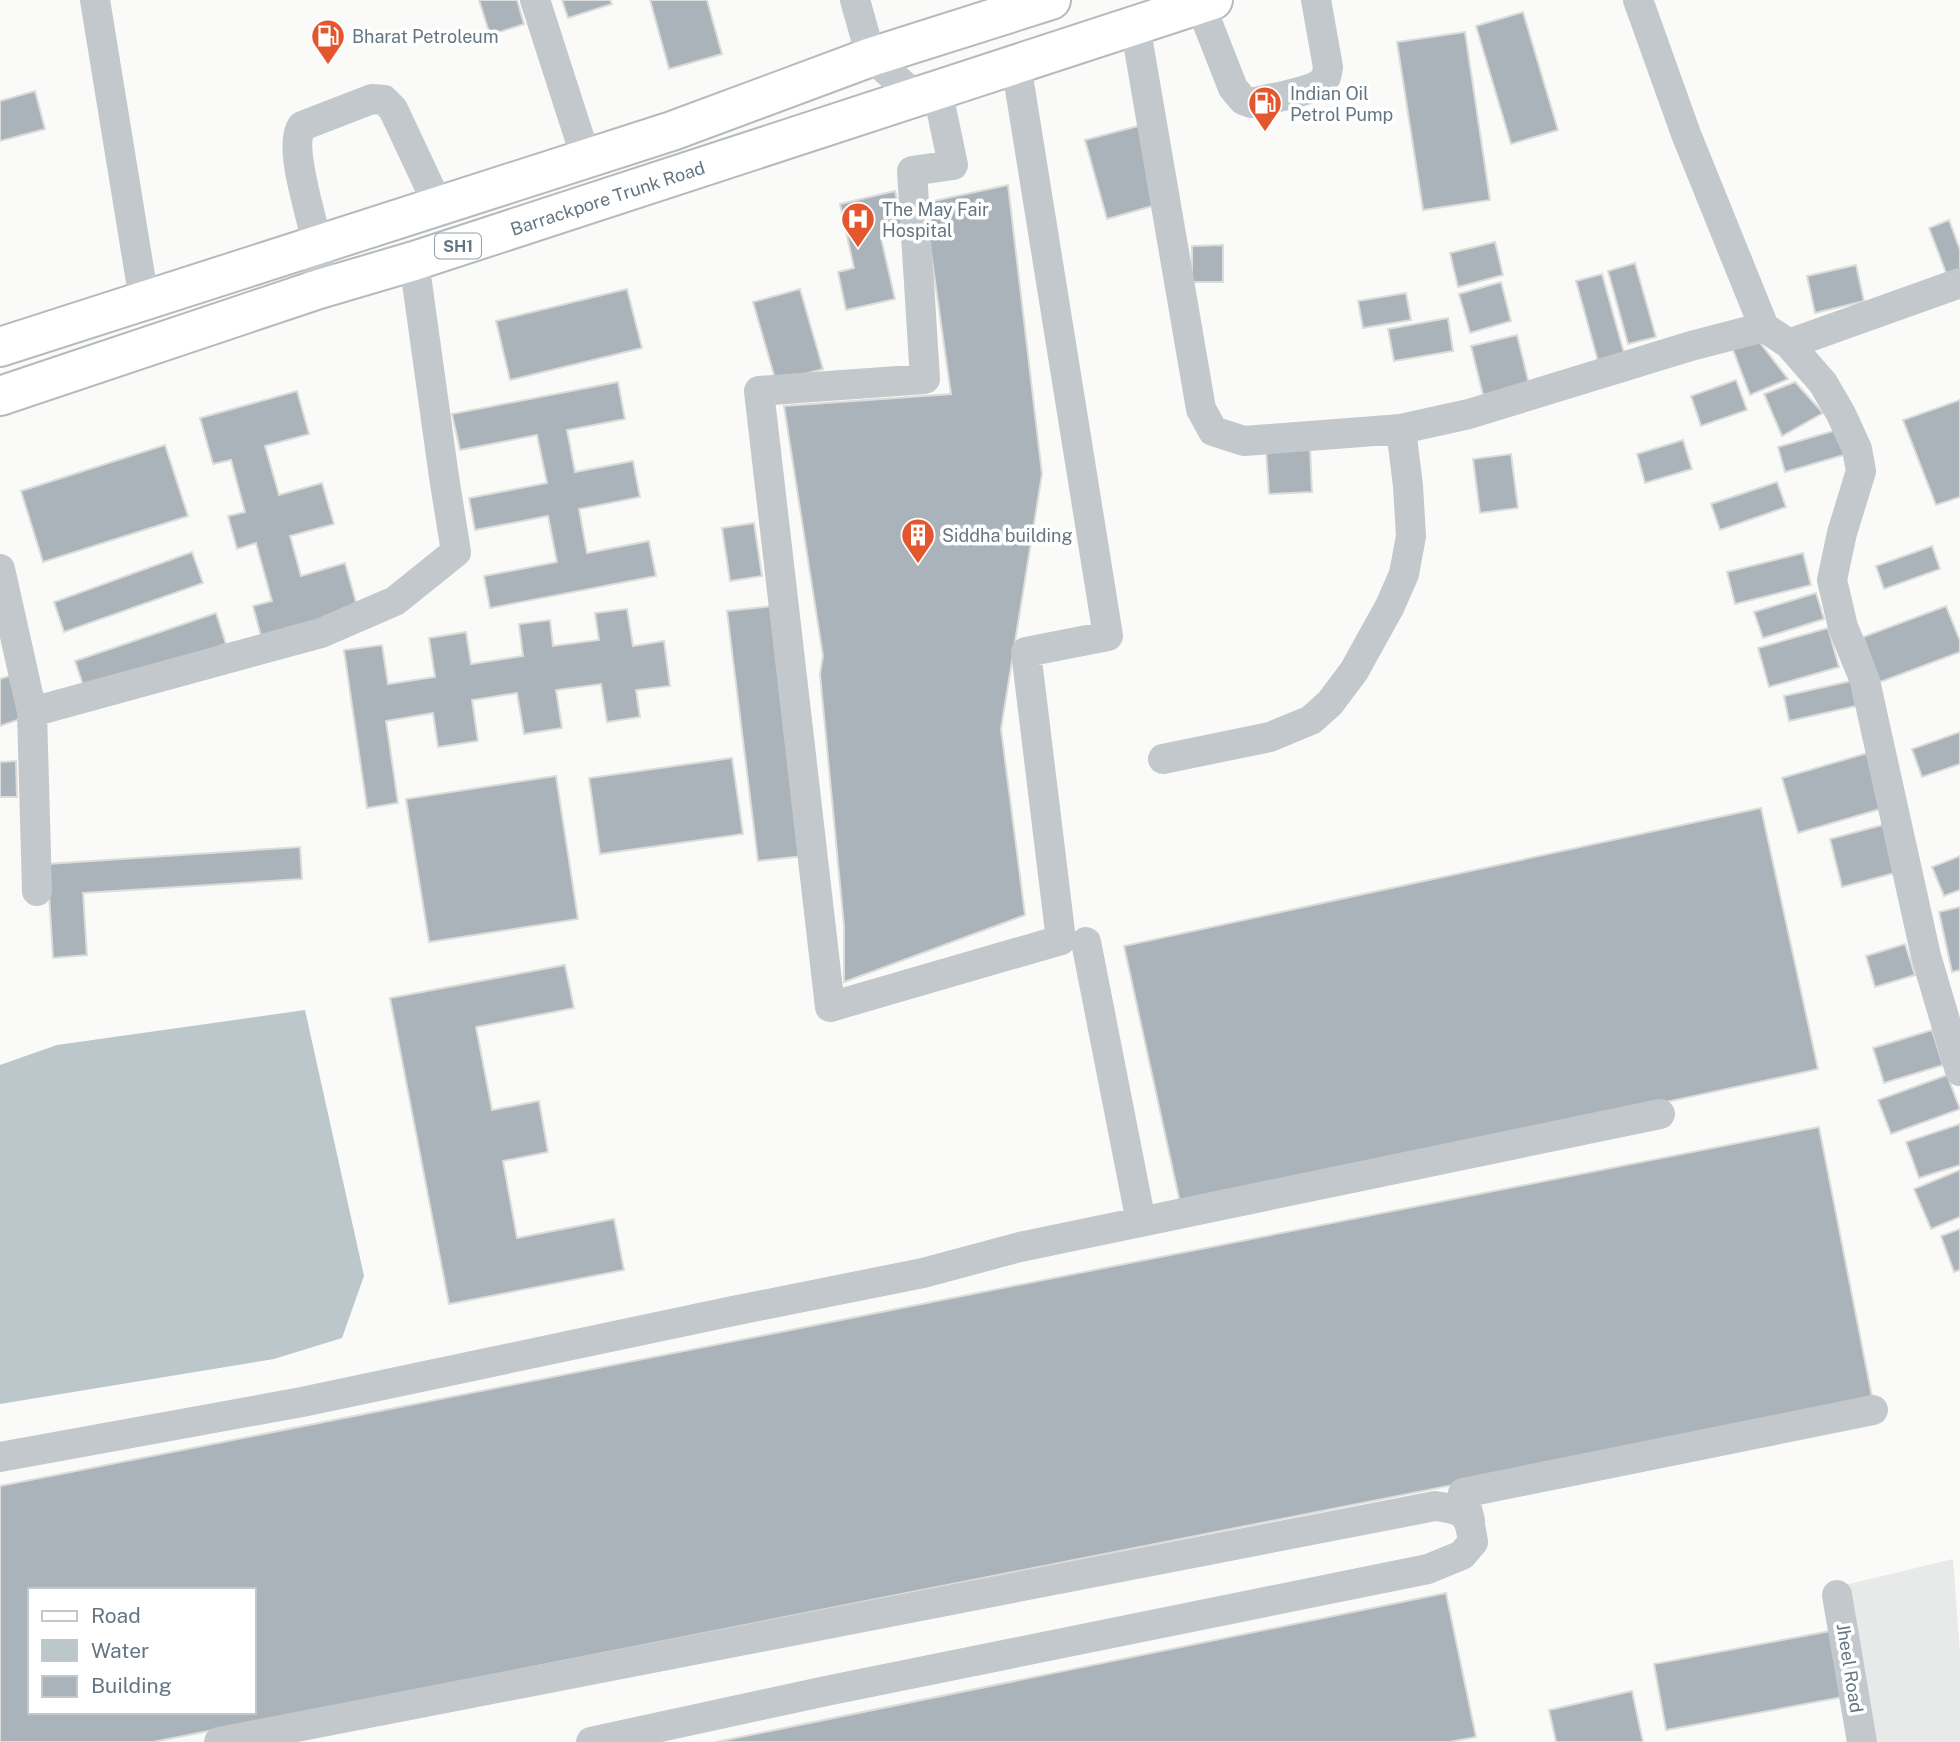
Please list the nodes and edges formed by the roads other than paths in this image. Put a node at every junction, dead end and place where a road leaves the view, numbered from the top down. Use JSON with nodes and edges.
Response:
{"nodes":[{"id":1,"x":95,"y":0,"type":"edge"},
{"id":2,"x":535,"y":0,"type":"edge"},
{"id":3,"x":855,"y":0,"type":"edge"},
{"id":4,"x":1051,"y":0,"type":"edge"},
{"id":5,"x":1316,"y":0,"type":"edge"},
{"id":6,"x":1638,"y":0,"type":"edge"},
{"id":7,"x":1206,"y":2,"type":"edge"},
{"id":8,"x":1135,"y":25,"type":"junction"},
{"id":9,"x":871,"y":57,"type":"junction"},
{"id":10,"x":1016,"y":64,"type":"junction"},
{"id":11,"x":927,"y":92,"type":"junction"},
{"id":12,"x":586,"y":158,"type":"junction"},
{"id":13,"x":438,"y":205,"type":"junction"},
{"id":14,"x":317,"y":245,"type":"junction"},
{"id":15,"x":414,"y":261,"type":"junction"},
{"id":16,"x":1960,"y":283,"type":"edge"},
{"id":17,"x":319,"y":289,"type":"junction"},
{"id":18,"x":144,"y":300,"type":"junction"},
{"id":19,"x":1764,"y":327,"type":"junction"},
{"id":20,"x":1789,"y":344,"type":"junction"},
{"id":21,"x":0,"y":346,"type":"edge"},
{"id":22,"x":0,"y":396,"type":"edge"},
{"id":23,"x":1401,"y":429,"type":"junction"},
{"id":24,"x":0,"y":569,"type":"edge"},
{"id":25,"x":32,"y":712,"type":"junction"},
{"id":26,"x":1163,"y":759,"type":"dead end"},
{"id":27,"x":37,"y":891,"type":"dead end"},
{"id":28,"x":1086,"y":942,"type":"dead end"},
{"id":29,"x":1948,"y":992,"type":"edge"},
{"id":30,"x":1960,"y":1070,"type":"edge"},
{"id":31,"x":1660,"y":1114,"type":"dead end"},
{"id":32,"x":1142,"y":1222,"type":"junction"},
{"id":33,"x":1874,"y":1410,"type":"dead end"},
{"id":34,"x":0,"y":1457,"type":"edge"},
{"id":35,"x":1470,"y":1521,"type":"junction"},
{"id":36,"x":1837,"y":1595,"type":"dead end"},
{"id":37,"x":219,"y":1742,"type":"edge"},
{"id":38,"x":591,"y":1742,"type":"edge"},
{"id":39,"x":1862,"y":1742,"type":"edge"}],
"edges":[{"from":1,"to":18,"type":"street"},
{"from":2,"to":12,"type":"street"},
{"from":3,"to":9,"type":"street"},
{"from":4,"to":9,"type":"main road"},
{"from":5,"to":7,"type":"street"},
{"from":6,"to":19,"type":"street"},
{"from":7,"to":8,"type":"main road","name":"Barrackpore Trunk Road","number":"SH1"},
{"from":8,"to":10,"type":"main road","name":"Barrackpore Trunk Road","number":"SH1"},
{"from":8,"to":23,"type":"street"},
{"from":9,"to":11,"type":"street"},
{"from":9,"to":12,"type":"main road"},
{"from":10,"to":11,"type":"main road","name":"Barrackpore Trunk Road","number":"SH1"},
{"from":10,"to":11,"type":"street"},
{"from":11,"to":15,"type":"main road","name":"Barrackpore Trunk Road","number":"SH1"},
{"from":12,"to":13,"type":"main road"},
{"from":13,"to":14,"type":"main road"},
{"from":13,"to":14,"type":"street"},
{"from":14,"to":17,"type":"street"},
{"from":14,"to":18,"type":"main road"},
{"from":15,"to":17,"type":"main road","name":"Barrackpore Trunk Road","number":"SH1"},
{"from":15,"to":25,"type":"street"},
{"from":16,"to":20,"type":"street"},
{"from":17,"to":22,"type":"main road","name":"Barrackpore Trunk Road","number":"SH1"},
{"from":18,"to":21,"type":"main road"},
{"from":19,"to":20,"type":"street"},
{"from":19,"to":23,"type":"street"},
{"from":20,"to":29,"type":"street"},
{"from":23,"to":26,"type":"street"},
{"from":24,"to":25,"type":"street"},
{"from":25,"to":27,"type":"street"},
{"from":28,"to":32,"type":"street"},
{"from":29,"to":30,"type":"street"},
{"from":31,"to":32,"type":"street"},
{"from":32,"to":34,"type":"street"},
{"from":33,"to":35,"type":"street"},
{"from":35,"to":37,"type":"street"},
{"from":35,"to":38,"type":"street"},
{"from":36,"to":39,"type":"street","name":"Jheel Road"}]}
